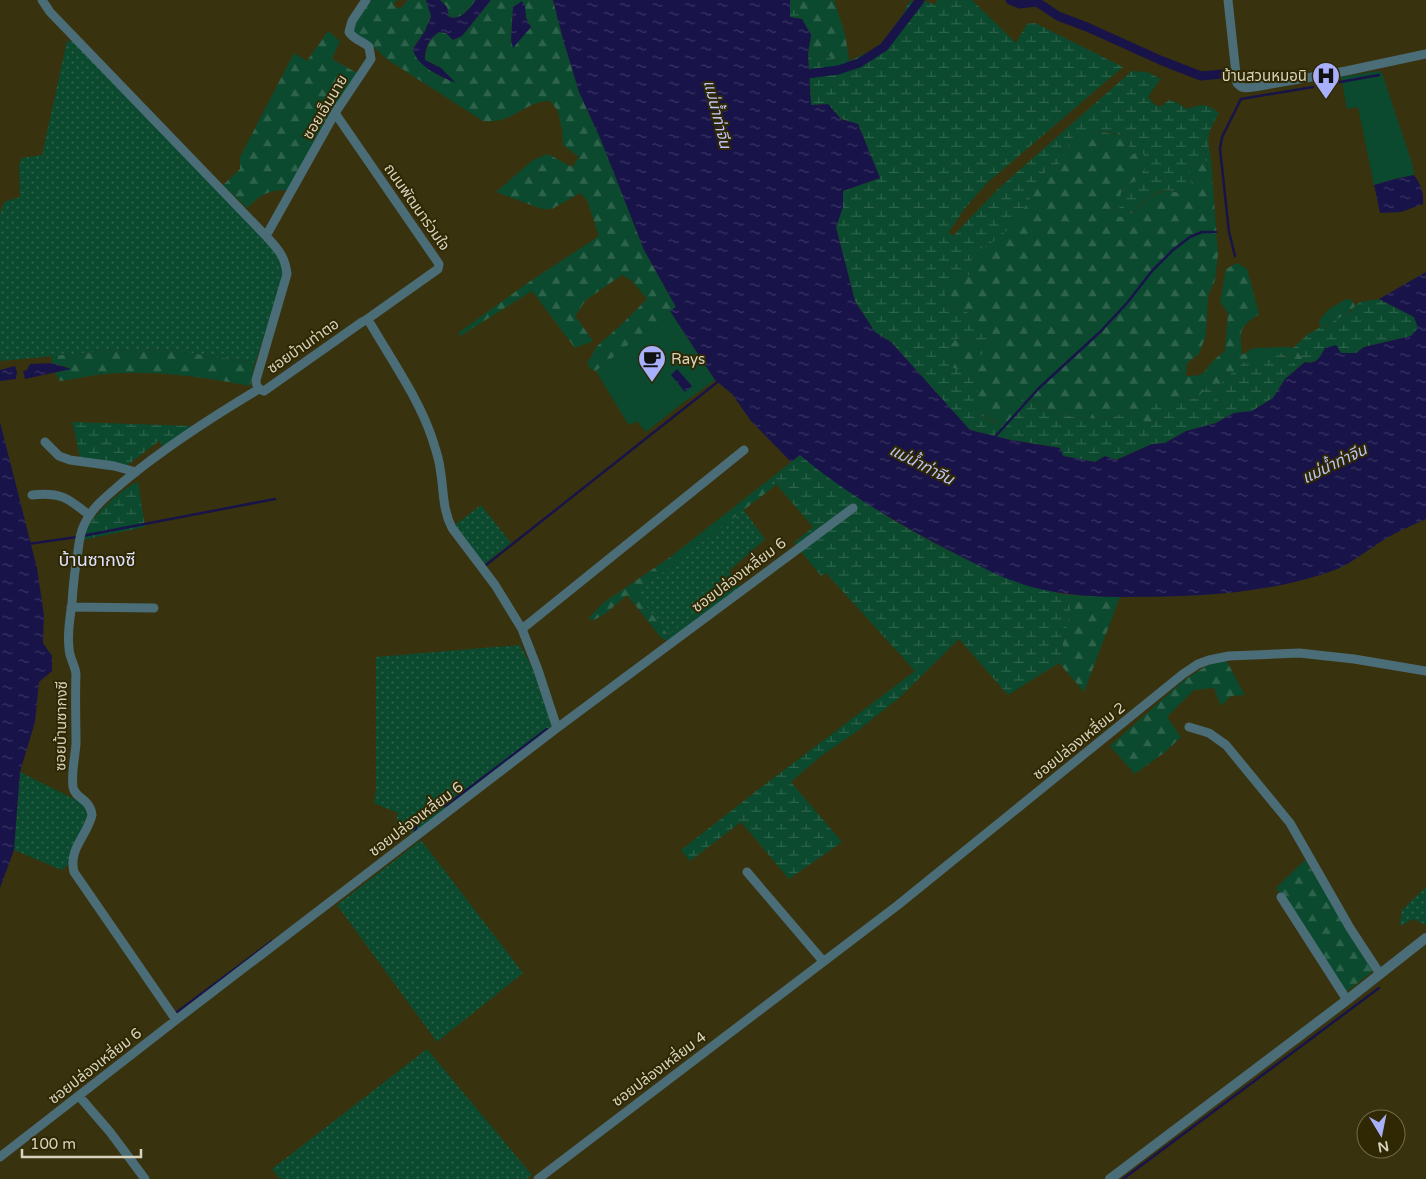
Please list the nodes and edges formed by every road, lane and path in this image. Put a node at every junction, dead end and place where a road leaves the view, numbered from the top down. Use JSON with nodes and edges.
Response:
{"nodes":[{"id":1,"x":42,"y":0,"type":"edge"},
{"id":2,"x":366,"y":0,"type":"edge"},
{"id":3,"x":1228,"y":0,"type":"edge"},
{"id":4,"x":1426,"y":54,"type":"edge"},
{"id":5,"x":335,"y":113,"type":"junction"},
{"id":6,"x":266,"y":236,"type":"junction"},
{"id":7,"x":366,"y":320,"type":"junction"},
{"id":8,"x":259,"y":389,"type":"junction"},
{"id":9,"x":45,"y":442,"type":"dead end"},
{"id":10,"x":744,"y":450,"type":"dead end"},
{"id":11,"x":136,"y":472,"type":"junction"},
{"id":12,"x":32,"y":495,"type":"dead end"},
{"id":13,"x":853,"y":508,"type":"dead end"},
{"id":14,"x":89,"y":515,"type":"junction"},
{"id":15,"x":71,"y":607,"type":"junction"},
{"id":16,"x":154,"y":608,"type":"dead end"},
{"id":17,"x":522,"y":629,"type":"junction"},
{"id":18,"x":1426,"y":671,"type":"edge"},
{"id":19,"x":1189,"y":727,"type":"dead end"},
{"id":20,"x":556,"y":728,"type":"junction"},
{"id":21,"x":747,"y":872,"type":"dead end"},
{"id":22,"x":1281,"y":897,"type":"dead end"},
{"id":23,"x":1426,"y":938,"type":"edge"},
{"id":24,"x":823,"y":961,"type":"junction"},
{"id":25,"x":1380,"y":974,"type":"junction"},
{"id":26,"x":796,"y":982,"type":"joint"},
{"id":27,"x":1347,"y":1000,"type":"junction"},
{"id":28,"x":176,"y":1020,"type":"junction"},
{"id":29,"x":79,"y":1096,"type":"junction"},
{"id":30,"x":0,"y":1157,"type":"edge"},
{"id":31,"x":145,"y":1179,"type":"edge"},
{"id":32,"x":538,"y":1179,"type":"edge"},
{"id":33,"x":1110,"y":1179,"type":"edge"}],
"edges":[{"from":1,"to":6,"type":"street","name":"ซอยบ้านท่าตอ"},
{"from":2,"to":5,"type":"street","name":"ซอยเอ็มนาย"},
{"from":3,"to":4,"type":"street"},
{"from":5,"to":6,"type":"street","name":"ซอยเอ็มนาย"},
{"from":5,"to":7,"type":"street","name":"ถนนพัฒนาร่วมใจ"},
{"from":6,"to":8,"type":"street","name":"ซอยบ้านท่าตอ"},
{"from":7,"to":8,"type":"street","name":"ซอยบ้านท่าตอ"},
{"from":7,"to":17,"type":"street"},
{"from":8,"to":11,"type":"street","name":"ซอยบ้านซากงซี"},
{"from":9,"to":11,"type":"street"},
{"from":10,"to":17,"type":"street"},
{"from":11,"to":14,"type":"street","name":"ซอยบ้านซากงซี"},
{"from":12,"to":14,"type":"street"},
{"from":13,"to":20,"type":"street","name":"ซอยปล่องเหลี่ยม 6"},
{"from":14,"to":15,"type":"street","name":"ซอยบ้านซากงซี"},
{"from":15,"to":16,"type":"street"},
{"from":15,"to":28,"type":"street","name":"ซอยบ้านซากงซี"},
{"from":17,"to":20,"type":"street"},
{"from":18,"to":24,"type":"street","name":"ซอยปล่องเหลี่ยม 2"},
{"from":19,"to":25,"type":"street"},
{"from":20,"to":28,"type":"street","name":"ซอยปล่องเหลี่ยม 6"},
{"from":21,"to":24,"type":"street"},
{"from":22,"to":27,"type":"street"},
{"from":23,"to":25,"type":"street"},
{"from":24,"to":26,"type":"street","name":"ซอยปล่องเหลี่ยม 2"},
{"from":25,"to":27,"type":"street"},
{"from":26,"to":32,"type":"street","name":"ซอยปล่องเหลี่ยม 4"},
{"from":27,"to":33,"type":"street"},
{"from":28,"to":29,"type":"street","name":"ซอยปล่องเหลี่ยม 6"},
{"from":29,"to":30,"type":"street","name":"ซอยปล่องเหลี่ยม 6"},
{"from":29,"to":31,"type":"street"}]}
